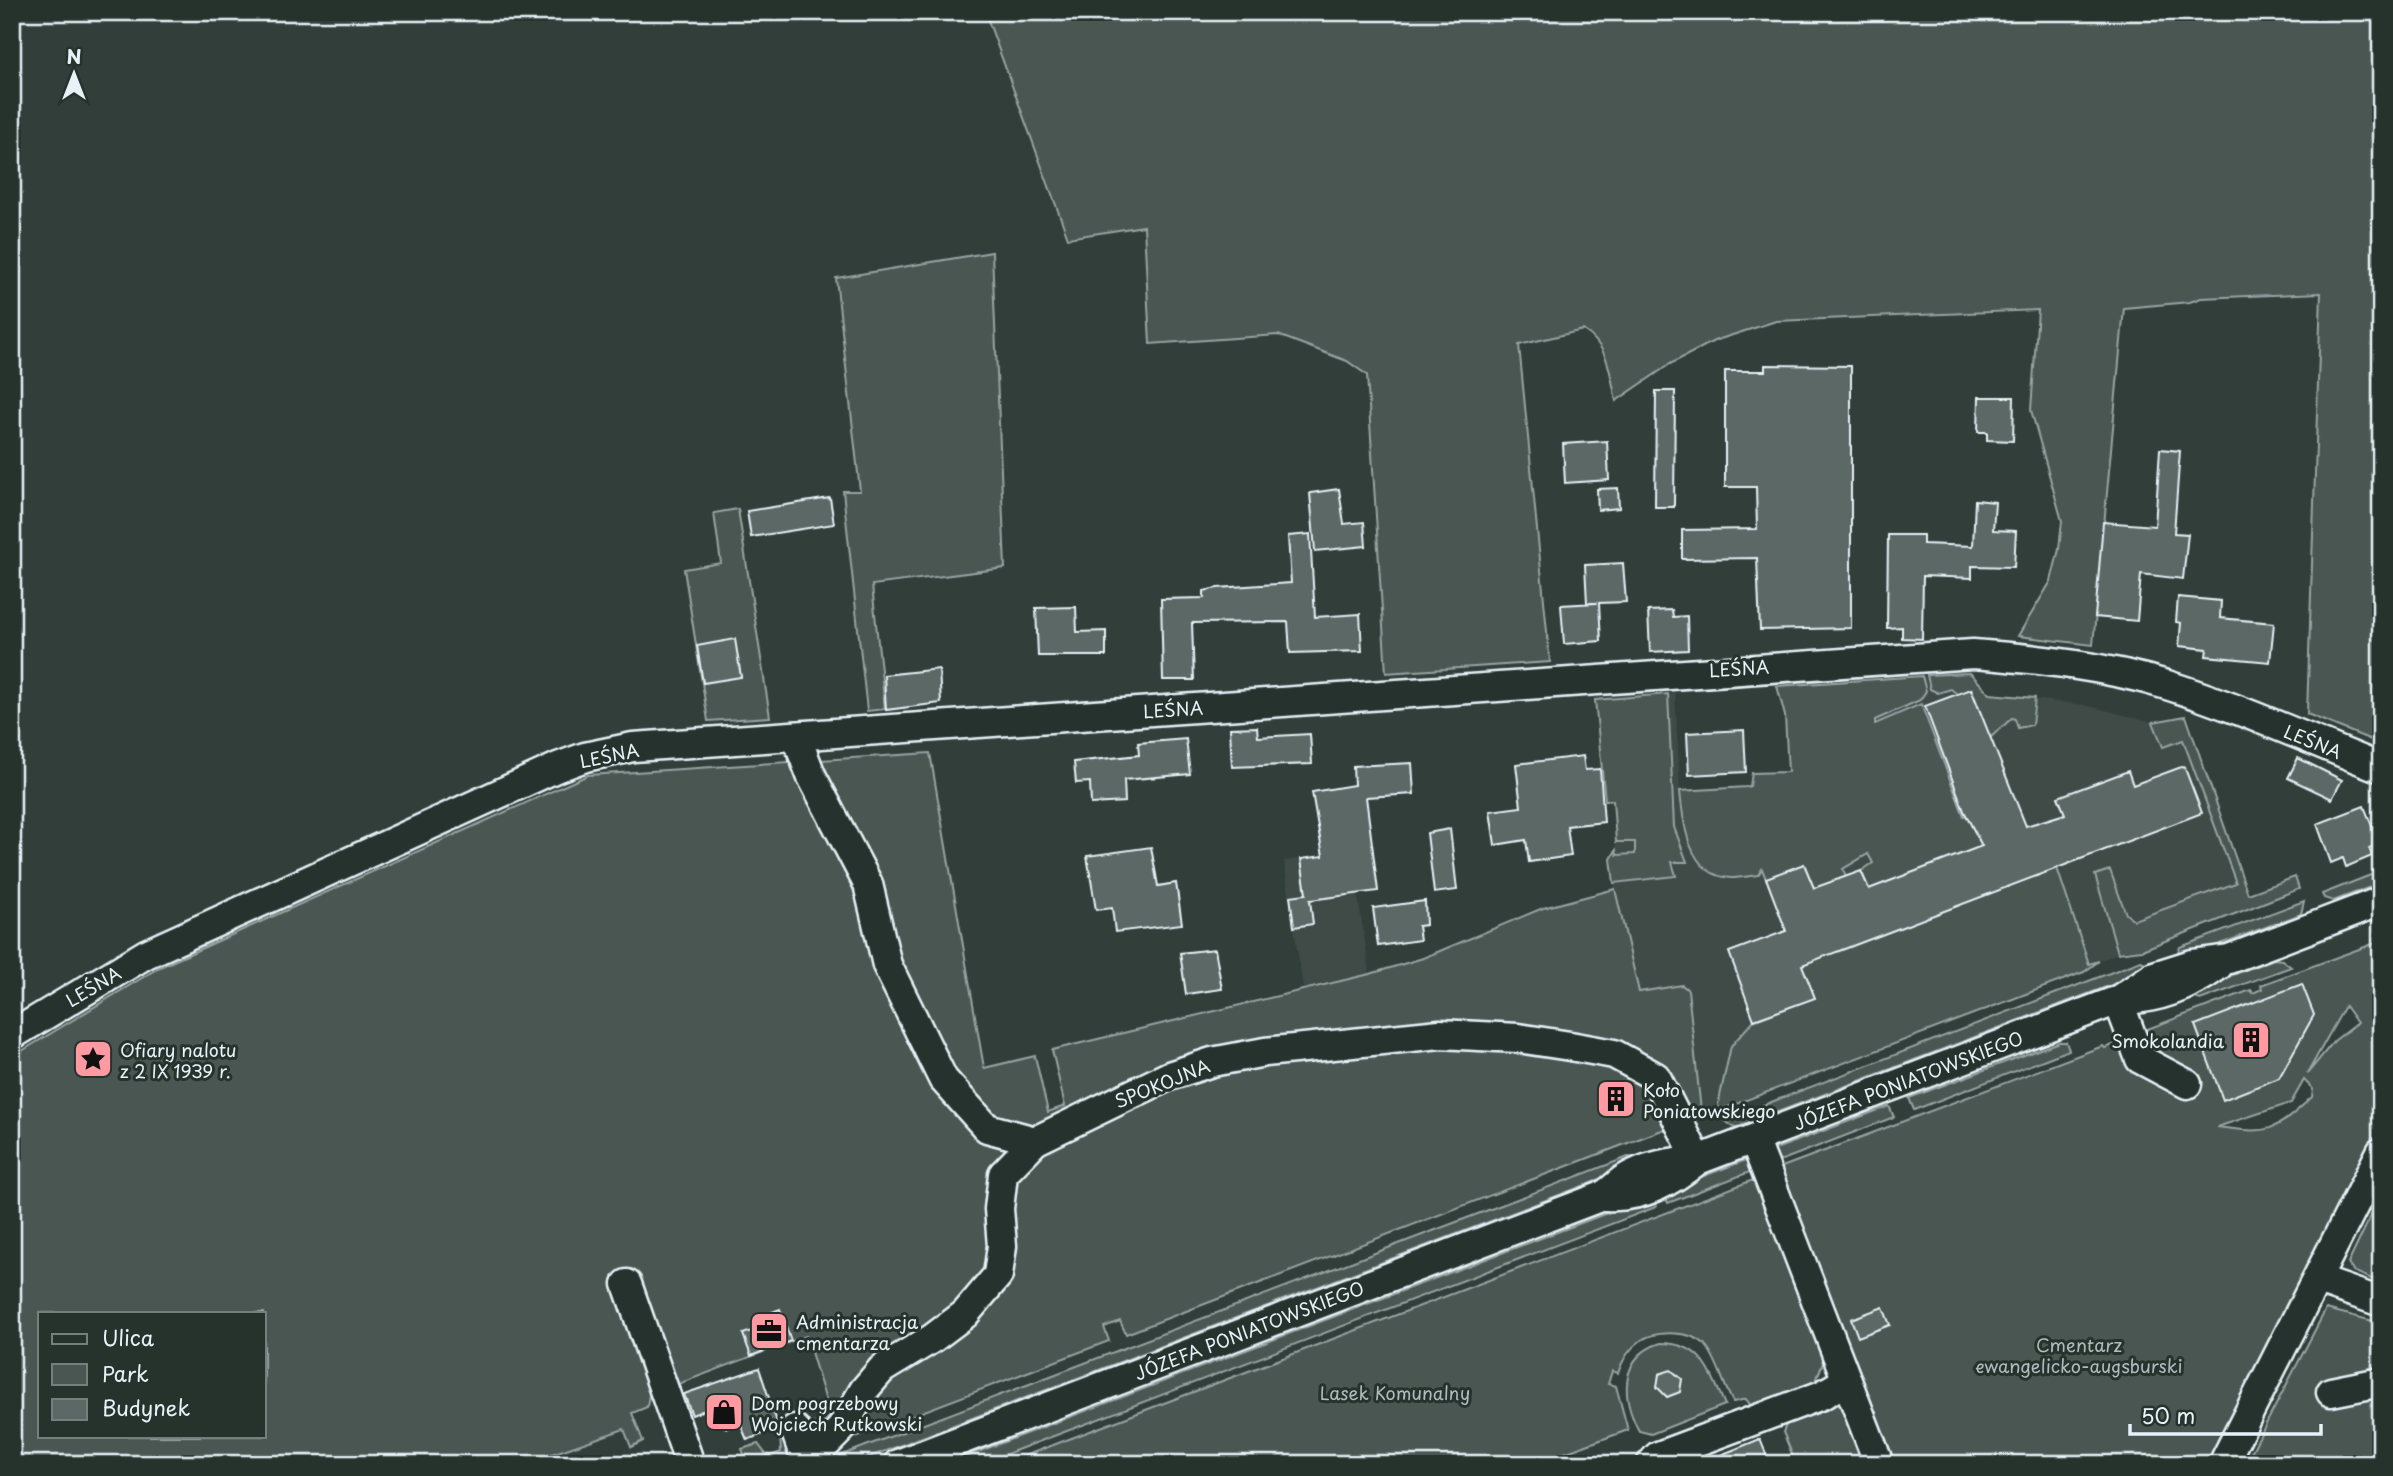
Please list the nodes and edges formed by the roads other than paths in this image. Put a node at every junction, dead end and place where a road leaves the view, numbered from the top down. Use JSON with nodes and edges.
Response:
{"nodes":[{"id":1,"x":796,"y":736,"type":"junction"},
{"id":2,"x":2381,"y":768,"type":"edge"},
{"id":3,"x":2381,"y":901,"type":"edge"},
{"id":4,"x":2118,"y":1000,"type":"junction"},
{"id":5,"x":12,"y":1035,"type":"edge"},
{"id":6,"x":2187,"y":1084,"type":"dead end"},
{"id":7,"x":1754,"y":1139,"type":"junction"},
{"id":8,"x":1035,"y":1141,"type":"junction"},
{"id":9,"x":2381,"y":1152,"type":"edge"},
{"id":10,"x":1698,"y":1160,"type":"junction"},
{"id":11,"x":2318,"y":1280,"type":"junction"},
{"id":12,"x":627,"y":1284,"type":"dead end"},
{"id":13,"x":2381,"y":1302,"type":"edge"},
{"id":14,"x":1846,"y":1381,"type":"junction"},
{"id":15,"x":2381,"y":1382,"type":"edge"},
{"id":16,"x":2331,"y":1392,"type":"dead end"},
{"id":17,"x":795,"y":1429,"type":"dead end"},
{"id":18,"x":807,"y":1463,"type":"edge"},
{"id":19,"x":690,"y":1464,"type":"edge"},
{"id":20,"x":898,"y":1464,"type":"edge"},
{"id":21,"x":1651,"y":1464,"type":"edge"},
{"id":22,"x":1879,"y":1464,"type":"edge"},
{"id":23,"x":2223,"y":1464,"type":"edge"}],
"edges":[{"from":1,"to":2,"type":"street","name":"LEŚNA"},
{"from":1,"to":5,"type":"street","name":"LEŚNA"},
{"from":1,"to":8,"type":"street"},
{"from":3,"to":4,"type":"street","name":"JÓZEFA PONIATOWSKIEGO"},
{"from":4,"to":6,"type":"street"},
{"from":4,"to":7,"type":"street","name":"JÓZEFA PONIATOWSKIEGO"},
{"from":7,"to":10,"type":"street","name":"JÓZEFA PONIATOWSKIEGO"},
{"from":7,"to":14,"type":"street"},
{"from":8,"to":10,"type":"street","name":"SPOKOJNA"},
{"from":8,"to":18,"type":"street","name":"SPOKOJNA"},
{"from":9,"to":11,"type":"street"},
{"from":10,"to":20,"type":"street","name":"JÓZEFA PONIATOWSKIEGO"},
{"from":11,"to":13,"type":"street"},
{"from":11,"to":23,"type":"street"},
{"from":12,"to":19,"type":"street"},
{"from":14,"to":21,"type":"street"},
{"from":14,"to":22,"type":"street"},
{"from":15,"to":16,"type":"street"},
{"from":17,"to":18,"type":"street"}]}
